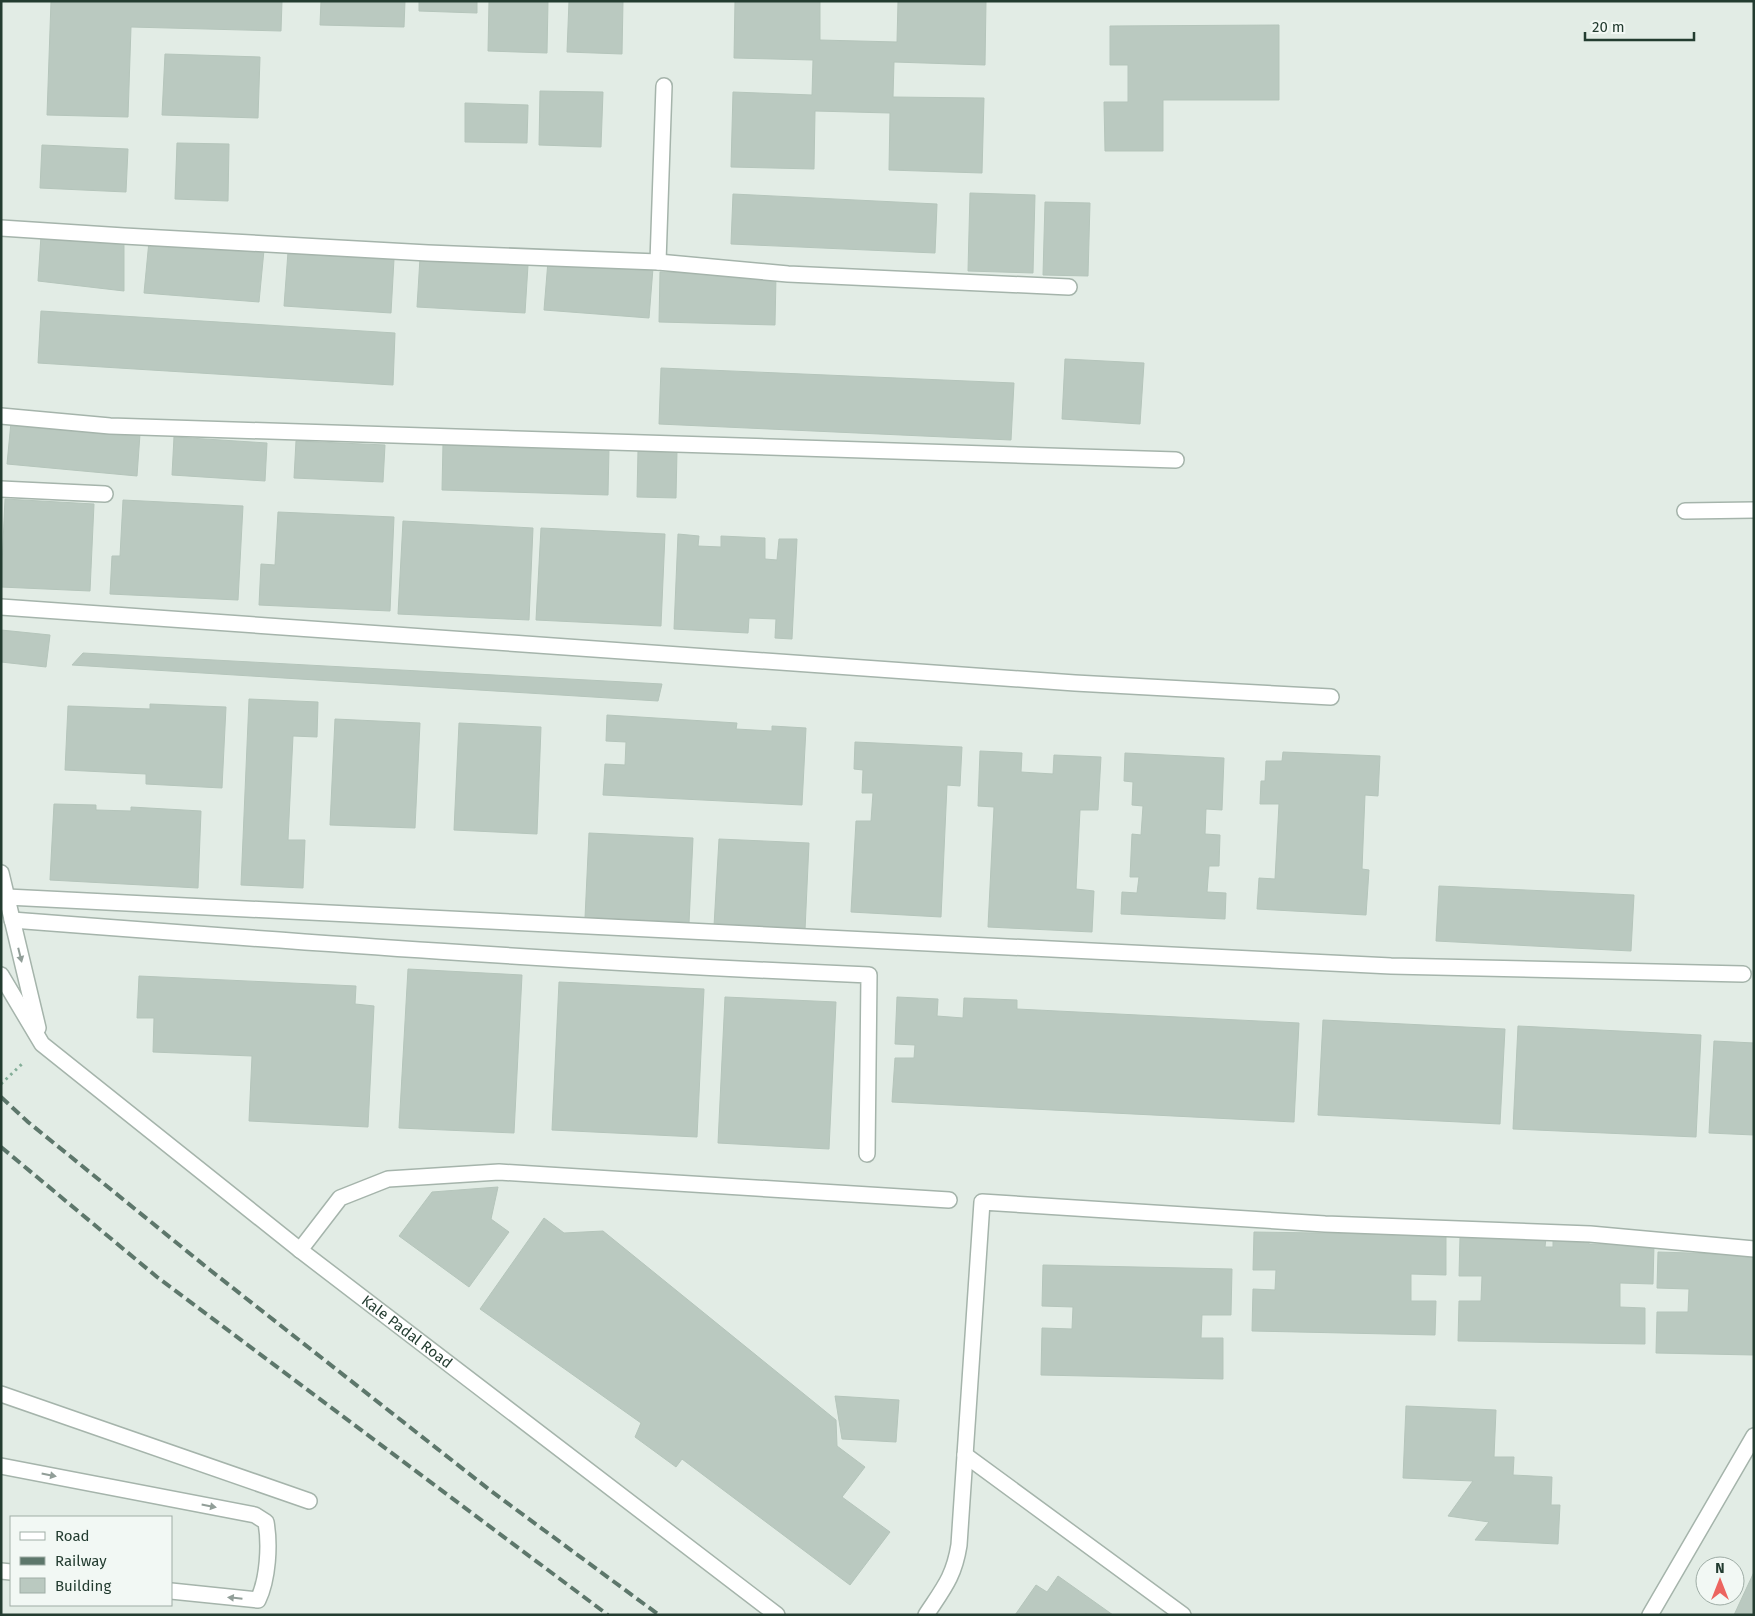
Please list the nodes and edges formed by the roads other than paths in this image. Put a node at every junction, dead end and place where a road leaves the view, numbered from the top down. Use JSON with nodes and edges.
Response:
{"nodes":[{"id":1,"x":664,"y":86,"type":"dead end"},
{"id":2,"x":1,"y":228,"type":"edge"},
{"id":3,"x":658,"y":262,"type":"junction"},
{"id":4,"x":1069,"y":287,"type":"dead end"},
{"id":5,"x":1,"y":416,"type":"edge"},
{"id":6,"x":1176,"y":460,"type":"dead end"},
{"id":7,"x":1,"y":489,"type":"edge"},
{"id":8,"x":105,"y":494,"type":"dead end"},
{"id":9,"x":1754,"y":510,"type":"edge"},
{"id":10,"x":1685,"y":511,"type":"dead end"},
{"id":11,"x":1,"y":607,"type":"edge"},
{"id":12,"x":1331,"y":697,"type":"dead end"},
{"id":13,"x":1,"y":873,"type":"edge"},
{"id":14,"x":6,"y":897,"type":"junction"},
{"id":15,"x":12,"y":920,"type":"junction"},
{"id":16,"x":1743,"y":974,"type":"dead end"},
{"id":17,"x":1,"y":975,"type":"edge"},
{"id":18,"x":42,"y":1044,"type":"junction"},
{"id":19,"x":867,"y":1154,"type":"dead end"},
{"id":20,"x":949,"y":1200,"type":"dead end"},
{"id":21,"x":1754,"y":1249,"type":"edge"},
{"id":22,"x":300,"y":1250,"type":"junction"},
{"id":23,"x":1,"y":1394,"type":"edge"},
{"id":24,"x":1754,"y":1436,"type":"edge"},
{"id":25,"x":965,"y":1456,"type":"junction"},
{"id":26,"x":1,"y":1466,"type":"edge"},
{"id":27,"x":310,"y":1501,"type":"dead end"},
{"id":28,"x":172,"y":1591,"type":"edge"},
{"id":29,"x":777,"y":1615,"type":"edge"},
{"id":30,"x":926,"y":1615,"type":"edge"},
{"id":31,"x":1183,"y":1615,"type":"edge"},
{"id":32,"x":1650,"y":1615,"type":"edge"}],
"edges":[{"from":1,"to":3,"type":"street"},
{"from":2,"to":3,"type":"street"},
{"from":3,"to":4,"type":"street"},
{"from":5,"to":6,"type":"street"},
{"from":7,"to":8,"type":"street"},
{"from":9,"to":10,"type":"street"},
{"from":11,"to":12,"type":"street"},
{"from":13,"to":14,"type":"street"},
{"from":14,"to":15,"type":"street"},
{"from":14,"to":16,"type":"street"},
{"from":15,"to":18,"type":"street","one_way":true},
{"from":15,"to":19,"type":"street"},
{"from":17,"to":18,"type":"street"},
{"from":18,"to":22,"type":"street","name":"Kale Padal Road"},
{"from":20,"to":22,"type":"street"},
{"from":21,"to":25,"type":"street"},
{"from":22,"to":29,"type":"street","name":"Kale Padal Road"},
{"from":23,"to":27,"type":"street"},
{"from":24,"to":32,"type":"street"},
{"from":25,"to":30,"type":"street"},
{"from":25,"to":31,"type":"street"},
{"from":26,"to":28,"type":"street","one_way":true}]}
